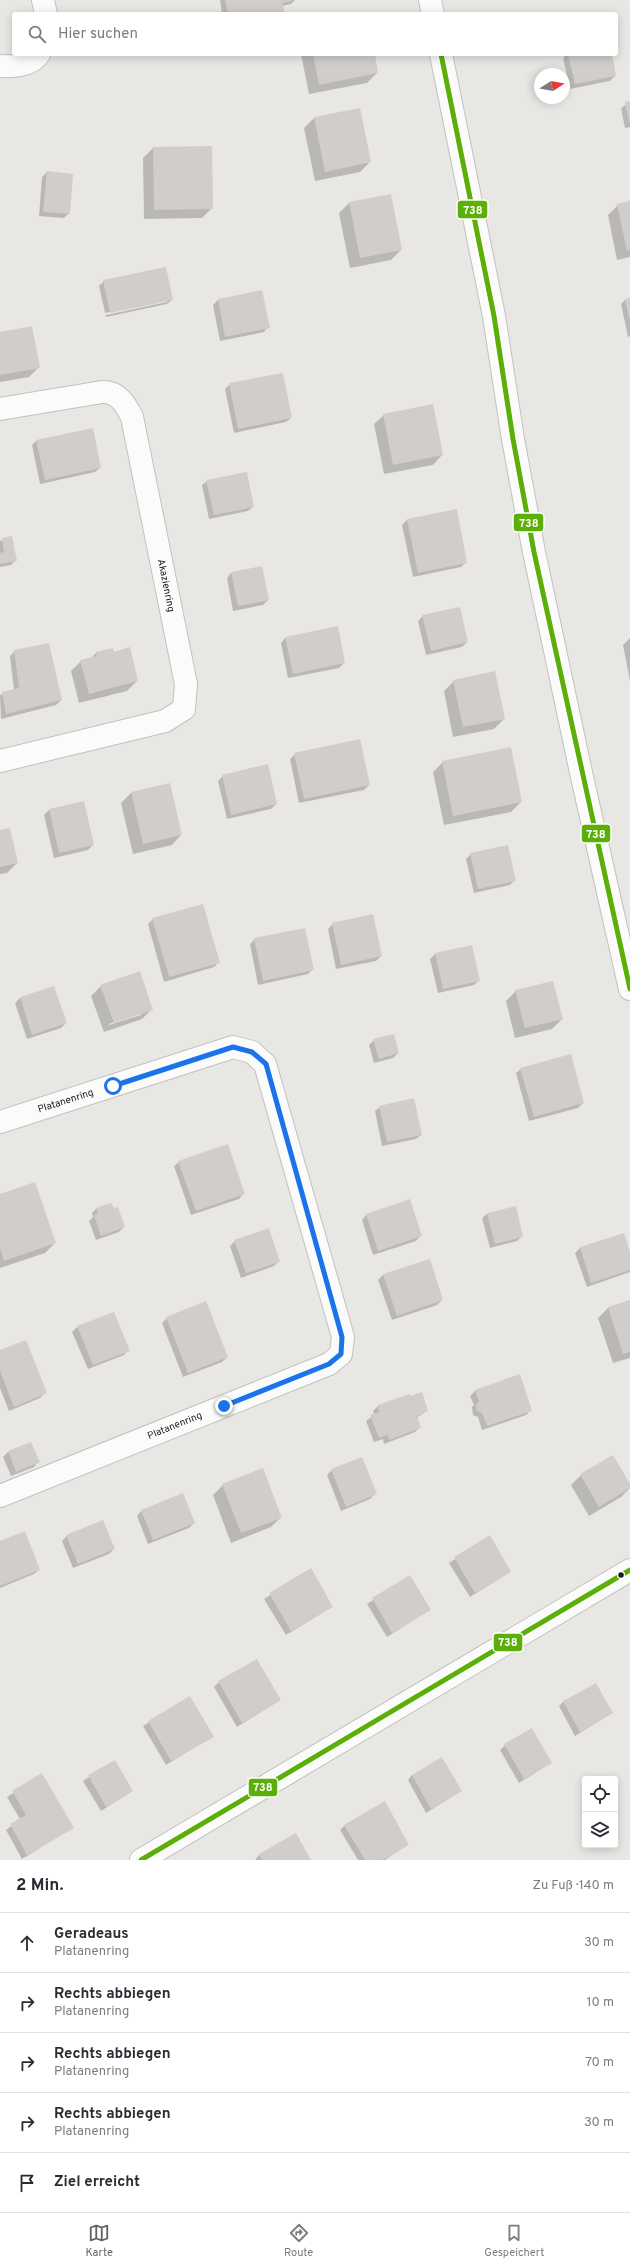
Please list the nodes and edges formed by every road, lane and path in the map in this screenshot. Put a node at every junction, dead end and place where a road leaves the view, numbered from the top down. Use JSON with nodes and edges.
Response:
{"nodes":[{"id":1,"x":44,"y":0,"type":"edge"},
{"id":2,"x":430,"y":0,"type":"edge"},
{"id":3,"x":46,"y":12,"type":"edge"},
{"id":4,"x":433,"y":12,"type":"edge"},
{"id":5,"x":38,"y":56,"type":"edge"},
{"id":6,"x":441,"y":56,"type":"edge"},
{"id":7,"x":0,"y":66,"type":"edge"},
{"id":8,"x":0,"y":409,"type":"edge"},
{"id":9,"x":0,"y":762,"type":"edge"},
{"id":10,"x":630,"y":989,"type":"edge"},
{"id":11,"x":0,"y":1122,"type":"edge"},
{"id":12,"x":0,"y":1496,"type":"edge"},
{"id":13,"x":630,"y":1570,"type":"edge"},
{"id":14,"x":141,"y":1860,"type":"edge"}],
"edges":[{"from":1,"to":3,"type":"street"},
{"from":2,"to":4,"type":"street"},
{"from":5,"to":7,"type":"street"},
{"from":6,"to":10,"type":"street"},
{"from":8,"to":9,"type":"street","name":"Akazienring"},
{"from":11,"to":12,"type":"street","name":"Platanenring"},
{"from":13,"to":14,"type":"street"}]}
